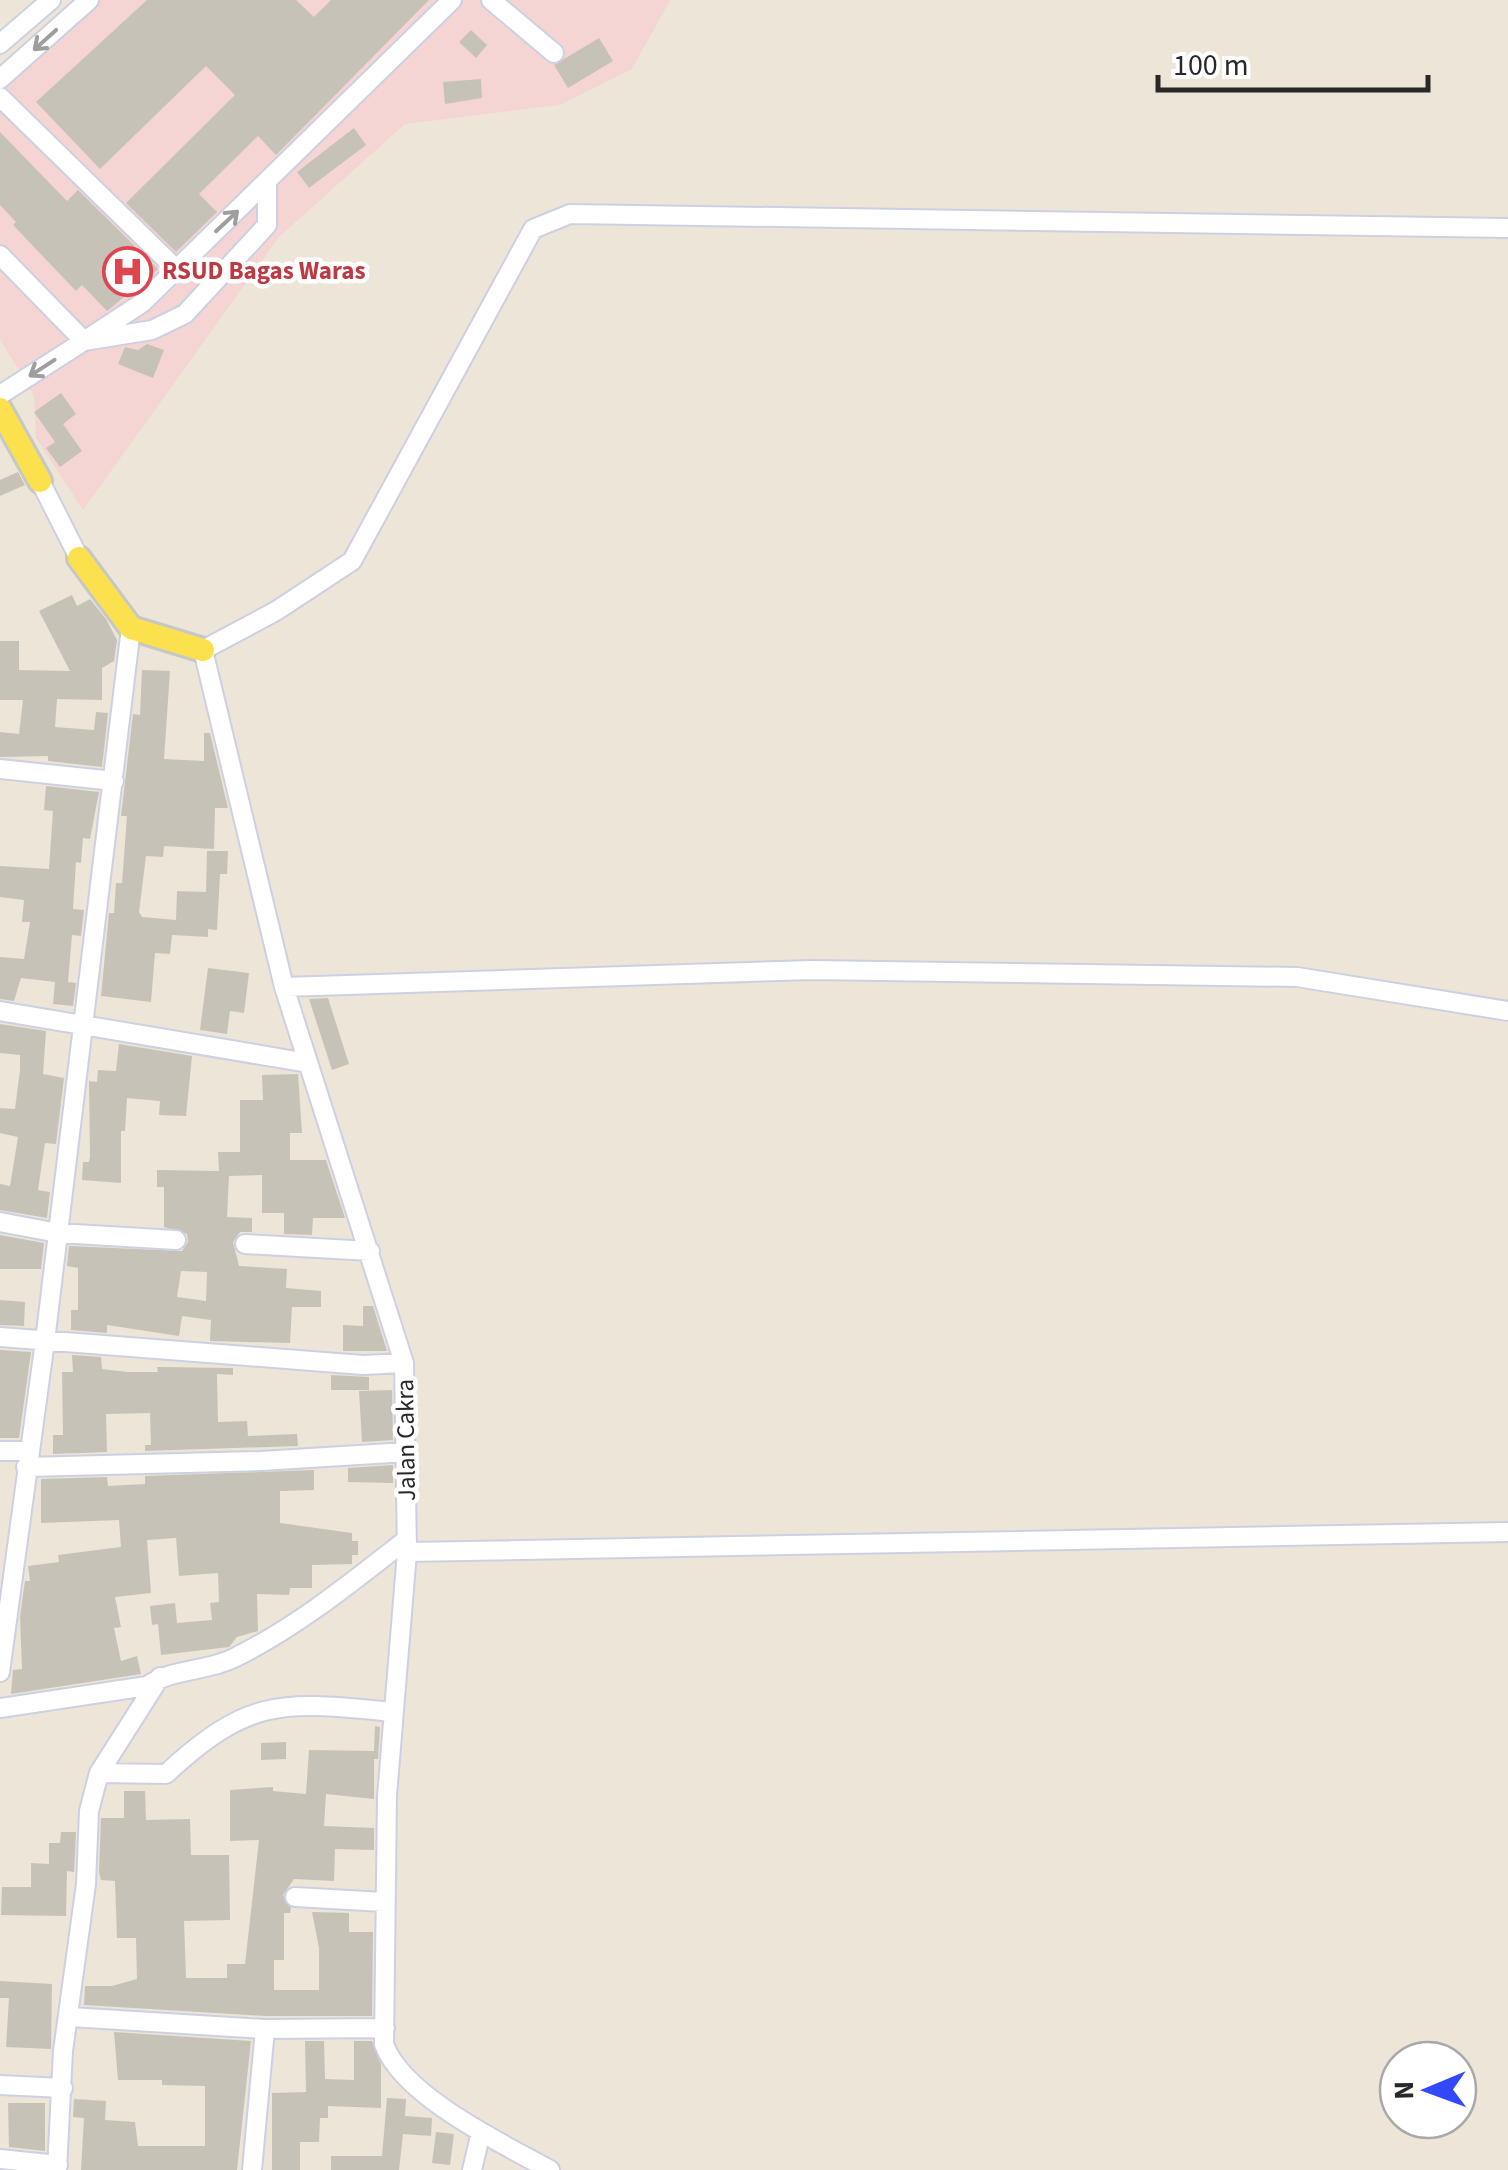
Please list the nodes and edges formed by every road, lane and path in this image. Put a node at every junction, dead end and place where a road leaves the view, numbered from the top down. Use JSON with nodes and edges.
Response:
{"nodes":[{"id":1,"x":51,"y":0,"type":"edge"},
{"id":2,"x":90,"y":0,"type":"edge"},
{"id":3,"x":452,"y":0,"type":"edge"},
{"id":4,"x":491,"y":0,"type":"edge"},
{"id":5,"x":0,"y":44,"type":"edge"},
{"id":6,"x":554,"y":52,"type":"dead end"},
{"id":7,"x":0,"y":79,"type":"edge"},
{"id":8,"x":0,"y":97,"type":"edge"},
{"id":9,"x":266,"y":185,"type":"junction"},
{"id":10,"x":1508,"y":228,"type":"edge"},
{"id":11,"x":0,"y":255,"type":"edge"},
{"id":12,"x":176,"y":269,"type":"junction"},
{"id":13,"x":84,"y":341,"type":"junction"},
{"id":14,"x":0,"y":395,"type":"edge"},
{"id":15,"x":0,"y":409,"type":"edge"},
{"id":16,"x":40,"y":481,"type":"joint"},
{"id":17,"x":79,"y":558,"type":"joint"},
{"id":18,"x":130,"y":628,"type":"junction"},
{"id":19,"x":203,"y":650,"type":"junction"},
{"id":20,"x":0,"y":770,"type":"edge"},
{"id":21,"x":114,"y":782,"type":"junction"},
{"id":22,"x":284,"y":987,"type":"junction"},
{"id":23,"x":0,"y":1011,"type":"edge"},
{"id":24,"x":1508,"y":1011,"type":"edge"},
{"id":25,"x":82,"y":1026,"type":"junction"},
{"id":26,"x":308,"y":1063,"type":"junction"},
{"id":27,"x":0,"y":1222,"type":"edge"},
{"id":28,"x":58,"y":1233,"type":"junction"},
{"id":29,"x":176,"y":1240,"type":"dead end"},
{"id":30,"x":245,"y":1244,"type":"dead end"},
{"id":31,"x":370,"y":1251,"type":"junction"},
{"id":32,"x":0,"y":1337,"type":"edge"},
{"id":33,"x":45,"y":1341,"type":"junction"},
{"id":34,"x":404,"y":1363,"type":"junction"},
{"id":35,"x":0,"y":1451,"type":"edge"},
{"id":36,"x":407,"y":1452,"type":"junction"},
{"id":37,"x":27,"y":1459,"type":"junction"},
{"id":38,"x":1508,"y":1532,"type":"edge"},
{"id":39,"x":407,"y":1546,"type":"junction"},
{"id":40,"x":0,"y":1672,"type":"edge"},
{"id":41,"x":160,"y":1677,"type":"junction"},
{"id":42,"x":0,"y":1708,"type":"edge"},
{"id":43,"x":394,"y":1712,"type":"junction"},
{"id":44,"x":99,"y":1773,"type":"junction"},
{"id":45,"x":295,"y":1898,"type":"dead end"},
{"id":46,"x":384,"y":1902,"type":"junction"},
{"id":47,"x":70,"y":2018,"type":"junction"},
{"id":48,"x":384,"y":2028,"type":"junction"},
{"id":49,"x":265,"y":2029,"type":"junction"},
{"id":50,"x":0,"y":2085,"type":"edge"},
{"id":51,"x":63,"y":2088,"type":"junction"},
{"id":52,"x":481,"y":2132,"type":"junction"},
{"id":53,"x":0,"y":2159,"type":"edge"},
{"id":54,"x":58,"y":2167,"type":"edge"},
{"id":55,"x":252,"y":2170,"type":"edge"},
{"id":56,"x":472,"y":2170,"type":"edge"},
{"id":57,"x":550,"y":2170,"type":"edge"}],
"edges":[{"from":1,"to":5,"type":"street"},
{"from":2,"to":7,"type":"street","one_way":true},
{"from":3,"to":9,"type":"street"},
{"from":4,"to":6,"type":"street"},
{"from":8,"to":12,"type":"street"},
{"from":12,"to":9,"type":"street","one_way":true},
{"from":9,"to":13,"type":"street"},
{"from":10,"to":19,"type":"street"},
{"from":11,"to":13,"type":"street"},
{"from":12,"to":13,"type":"street"},
{"from":13,"to":14,"type":"street","one_way":true},
{"from":15,"to":16,"type":"main road"},
{"from":16,"to":17,"type":"street"},
{"from":17,"to":18,"type":"main road"},
{"from":18,"to":19,"type":"main road"},
{"from":18,"to":21,"type":"street"},
{"from":19,"to":22,"type":"street","name":"Jalan Cakra"},
{"from":20,"to":21,"type":"street"},
{"from":21,"to":25,"type":"street"},
{"from":22,"to":24,"type":"street"},
{"from":22,"to":26,"type":"street","name":"Jalan Cakra"},
{"from":23,"to":25,"type":"street"},
{"from":25,"to":26,"type":"street"},
{"from":25,"to":28,"type":"street"},
{"from":26,"to":31,"type":"street","name":"Jalan Cakra"},
{"from":27,"to":28,"type":"street"},
{"from":28,"to":29,"type":"street"},
{"from":28,"to":33,"type":"street"},
{"from":30,"to":31,"type":"street"},
{"from":31,"to":34,"type":"street","name":"Jalan Cakra"},
{"from":32,"to":33,"type":"street"},
{"from":33,"to":34,"type":"street"},
{"from":33,"to":37,"type":"street"},
{"from":34,"to":36,"type":"street","name":"Jalan Cakra"},
{"from":35,"to":37,"type":"street"},
{"from":36,"to":37,"type":"street"},
{"from":36,"to":39,"type":"street","name":"Jalan Cakra"},
{"from":37,"to":40,"type":"street"},
{"from":38,"to":39,"type":"street"},
{"from":39,"to":41,"type":"street"},
{"from":39,"to":43,"type":"street","name":"Jalan Cakra"},
{"from":41,"to":42,"type":"street"},
{"from":41,"to":44,"type":"street"},
{"from":43,"to":44,"type":"street"},
{"from":43,"to":46,"type":"street","name":"Jalan Cakra"},
{"from":44,"to":47,"type":"street"},
{"from":45,"to":46,"type":"street"},
{"from":46,"to":48,"type":"street","name":"Jalan Cakra"},
{"from":47,"to":49,"type":"street"},
{"from":47,"to":51,"type":"street"},
{"from":48,"to":49,"type":"street"},
{"from":48,"to":52,"type":"street","name":"Jalan Cakra"},
{"from":49,"to":55,"type":"street"},
{"from":50,"to":51,"type":"street"},
{"from":51,"to":54,"type":"street"},
{"from":52,"to":56,"type":"street"},
{"from":52,"to":57,"type":"street","name":"Jalan Cakra"},
{"from":53,"to":54,"type":"street"}]}
